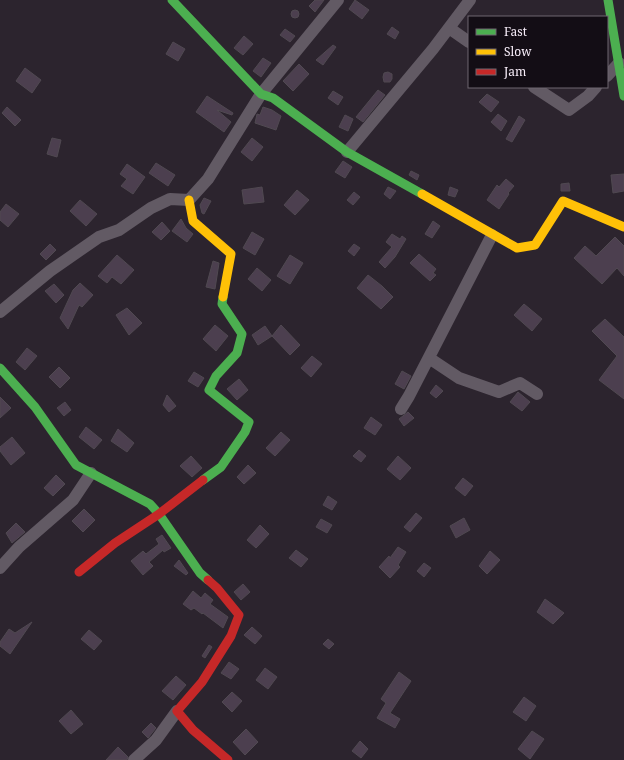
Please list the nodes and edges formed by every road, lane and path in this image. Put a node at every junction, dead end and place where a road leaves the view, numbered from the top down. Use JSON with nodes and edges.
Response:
{"nodes":[{"id":1,"x":172,"y":0,"type":"edge"},
{"id":2,"x":338,"y":0,"type":"edge"},
{"id":3,"x":470,"y":0,"type":"edge"},
{"id":4,"x":608,"y":0,"type":"edge"},
{"id":5,"x":449,"y":28,"type":"junction"},
{"id":6,"x":468,"y":41,"type":"edge"},
{"id":7,"x":620,"y":46,"type":"edge"},
{"id":8,"x":619,"y":63,"type":"junction"},
{"id":9,"x":608,"y":75,"type":"edge"},
{"id":10,"x":535,"y":88,"type":"edge"},
{"id":11,"x":595,"y":88,"type":"edge"},
{"id":12,"x":261,"y":94,"type":"junction"},
{"id":13,"x":624,"y":96,"type":"edge"},
{"id":14,"x":347,"y":152,"type":"junction"},
{"id":15,"x":189,"y":200,"type":"junction"},
{"id":16,"x":624,"y":227,"type":"edge"},
{"id":17,"x":492,"y":235,"type":"junction"},
{"id":18,"x":0,"y":312,"type":"edge"},
{"id":19,"x":429,"y":358,"type":"junction"},
{"id":20,"x":0,"y":368,"type":"edge"},
{"id":21,"x":537,"y":394,"type":"dead end"},
{"id":22,"x":401,"y":409,"type":"dead end"},
{"id":23,"x":91,"y":473,"type":"junction"},
{"id":24,"x":159,"y":514,"type":"junction"},
{"id":25,"x":0,"y":568,"type":"edge"},
{"id":26,"x":79,"y":572,"type":"dead end"},
{"id":27,"x":177,"y":711,"type":"junction"},
{"id":28,"x":134,"y":760,"type":"edge"},
{"id":29,"x":228,"y":760,"type":"edge"}],
"edges":[{"from":1,"to":12,"type":"street"},
{"from":2,"to":12,"type":"street"},
{"from":3,"to":5,"type":"street"},
{"from":4,"to":7,"type":"street"},
{"from":5,"to":6,"type":"street"},
{"from":5,"to":14,"type":"street"},
{"from":7,"to":8,"type":"street"},
{"from":8,"to":9,"type":"street"},
{"from":8,"to":13,"type":"street"},
{"from":10,"to":11,"type":"street"},
{"from":12,"to":14,"type":"street"},
{"from":12,"to":15,"type":"street"},
{"from":14,"to":17,"type":"street"},
{"from":15,"to":18,"type":"street"},
{"from":15,"to":24,"type":"street"},
{"from":16,"to":17,"type":"street"},
{"from":17,"to":19,"type":"street"},
{"from":19,"to":21,"type":"street"},
{"from":19,"to":22,"type":"street"},
{"from":20,"to":23,"type":"street"},
{"from":23,"to":24,"type":"street"},
{"from":23,"to":25,"type":"street"},
{"from":24,"to":26,"type":"street"},
{"from":24,"to":27,"type":"street"},
{"from":27,"to":28,"type":"street"},
{"from":27,"to":29,"type":"street"}]}
